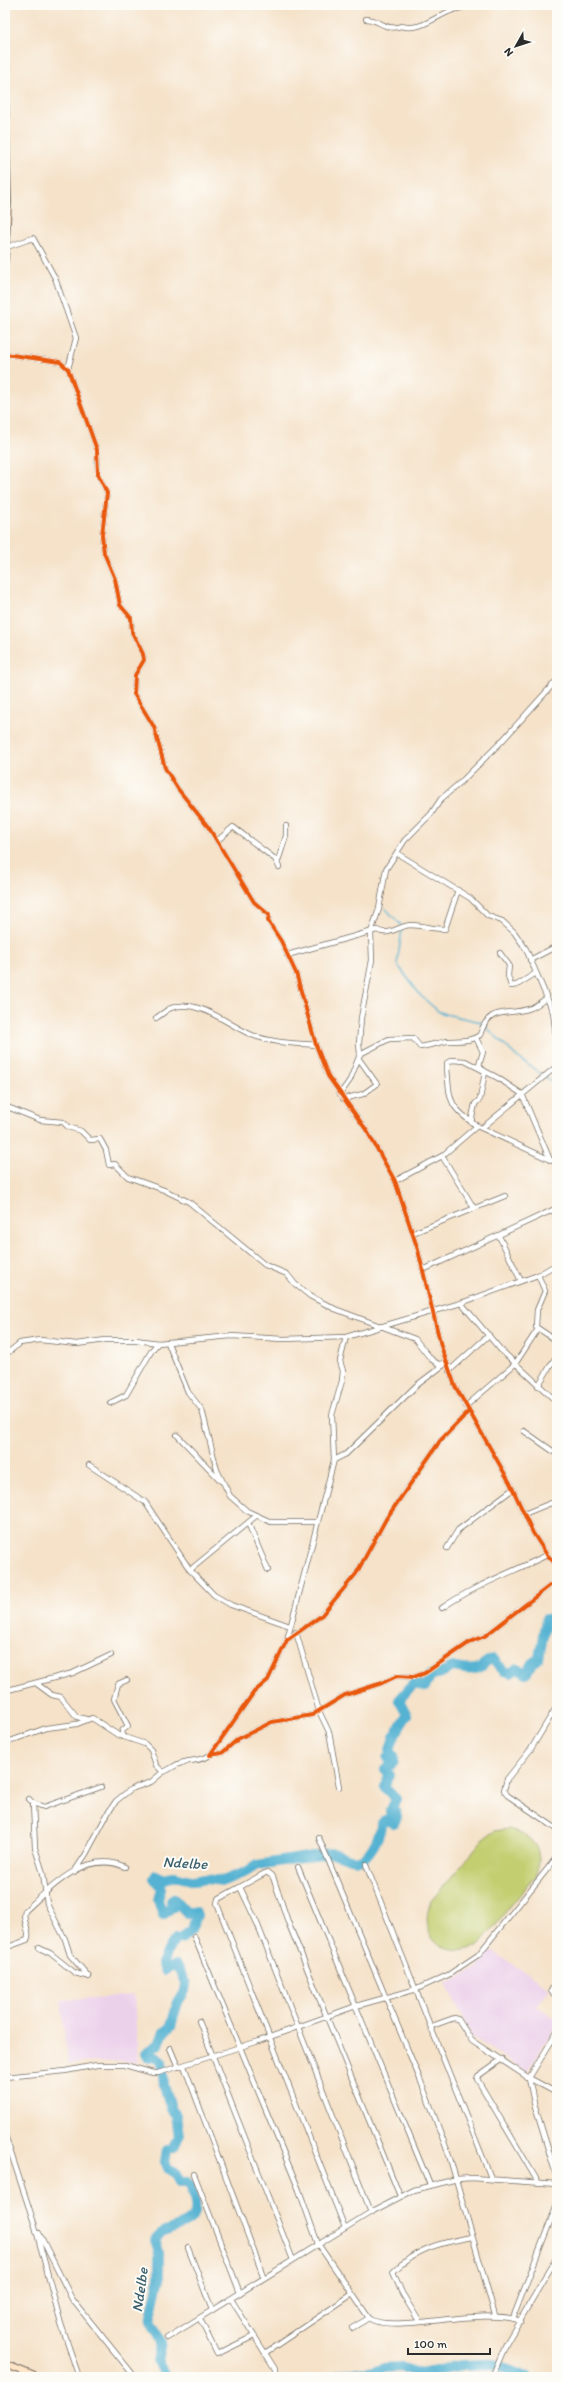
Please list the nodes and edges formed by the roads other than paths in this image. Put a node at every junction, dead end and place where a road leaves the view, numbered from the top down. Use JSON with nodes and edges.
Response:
{"nodes":[{"id":1,"x":472,"y":5,"type":"edge"},
{"id":2,"x":366,"y":19,"type":"dead end"},
{"id":3,"x":5,"y":48,"type":"edge"},
{"id":4,"x":5,"y":67,"type":"edge"},
{"id":5,"x":5,"y":100,"type":"edge"},
{"id":6,"x":5,"y":233,"type":"edge"},
{"id":7,"x":7,"y":248,"type":"junction"},
{"id":8,"x":5,"y":260,"type":"edge"},
{"id":9,"x":5,"y":354,"type":"edge"},
{"id":10,"x":68,"y":369,"type":"junction"},
{"id":11,"x":557,"y":680,"type":"edge"},
{"id":12,"x":286,"y":826,"type":"dead end"},
{"id":13,"x":217,"y":841,"type":"junction"},
{"id":14,"x":398,"y":854,"type":"junction"},
{"id":15,"x":278,"y":861,"type":"junction"},
{"id":16,"x":279,"y":867,"type":"dead end"},
{"id":17,"x":458,"y":890,"type":"junction"},
{"id":18,"x":372,"y":932,"type":"junction"},
{"id":19,"x":557,"y":946,"type":"edge"},
{"id":20,"x":500,"y":953,"type":"dead end"},
{"id":21,"x":287,"y":956,"type":"junction"},
{"id":22,"x":530,"y":960,"type":"junction"},
{"id":23,"x":536,"y":974,"type":"junction"},
{"id":24,"x":547,"y":998,"type":"junction"},
{"id":25,"x":156,"y":1018,"type":"dead end"},
{"id":26,"x":476,"y":1038,"type":"junction"},
{"id":27,"x":316,"y":1045,"type":"junction"},
{"id":28,"x":557,"y":1045,"type":"edge"},
{"id":29,"x":359,"y":1057,"type":"junction"},
{"id":30,"x":557,"y":1066,"type":"edge"},
{"id":31,"x":485,"y":1072,"type":"junction"},
{"id":32,"x":340,"y":1094,"type":"junction"},
{"id":33,"x":522,"y":1094,"type":"junction"},
{"id":34,"x":344,"y":1100,"type":"junction"},
{"id":35,"x":5,"y":1106,"type":"edge"},
{"id":36,"x":471,"y":1122,"type":"junction"},
{"id":37,"x":477,"y":1126,"type":"junction"},
{"id":38,"x":482,"y":1128,"type":"junction"},
{"id":39,"x":442,"y":1156,"type":"junction"},
{"id":40,"x":550,"y":1160,"type":"junction"},
{"id":41,"x":557,"y":1163,"type":"edge"},
{"id":42,"x":395,"y":1181,"type":"junction"},
{"id":43,"x":505,"y":1196,"type":"dead end"},
{"id":44,"x":474,"y":1208,"type":"junction"},
{"id":45,"x":557,"y":1208,"type":"edge"},
{"id":46,"x":413,"y":1232,"type":"junction"},
{"id":47,"x":500,"y":1236,"type":"junction"},
{"id":48,"x":557,"y":1264,"type":"edge"},
{"id":49,"x":423,"y":1270,"type":"junction"},
{"id":50,"x":538,"y":1275,"type":"junction"},
{"id":51,"x":520,"y":1281,"type":"junction"},
{"id":52,"x":461,"y":1303,"type":"junction"},
{"id":53,"x":434,"y":1312,"type":"junction"},
{"id":54,"x":384,"y":1327,"type":"junction"},
{"id":55,"x":538,"y":1330,"type":"junction"},
{"id":56,"x":489,"y":1335,"type":"junction"},
{"id":57,"x":346,"y":1337,"type":"junction"},
{"id":58,"x":557,"y":1341,"type":"edge"},
{"id":59,"x":168,"y":1343,"type":"junction"},
{"id":60,"x":158,"y":1344,"type":"junction"},
{"id":61,"x":557,"y":1355,"type":"edge"},
{"id":62,"x":5,"y":1356,"type":"edge"},
{"id":63,"x":447,"y":1363,"type":"junction"},
{"id":64,"x":515,"y":1364,"type":"junction"},
{"id":65,"x":449,"y":1371,"type":"junction"},
{"id":66,"x":538,"y":1386,"type":"junction"},
{"id":67,"x":557,"y":1402,"type":"edge"},
{"id":68,"x":110,"y":1403,"type":"dead end"},
{"id":69,"x":466,"y":1406,"type":"junction"},
{"id":70,"x":469,"y":1411,"type":"junction"},
{"id":71,"x":524,"y":1431,"type":"dead end"},
{"id":72,"x":177,"y":1435,"type":"dead end"},
{"id":73,"x":557,"y":1454,"type":"edge"},
{"id":74,"x":334,"y":1460,"type":"junction"},
{"id":75,"x":89,"y":1465,"type":"dead end"},
{"id":76,"x":225,"y":1485,"type":"junction"},
{"id":77,"x":513,"y":1490,"type":"junction"},
{"id":78,"x":557,"y":1505,"type":"edge"},
{"id":79,"x":524,"y":1514,"type":"junction"},
{"id":80,"x":256,"y":1516,"type":"junction"},
{"id":81,"x":248,"y":1522,"type":"junction"},
{"id":82,"x":316,"y":1522,"type":"junction"},
{"id":83,"x":447,"y":1548,"type":"dead end"},
{"id":84,"x":546,"y":1555,"type":"junction"},
{"id":85,"x":557,"y":1565,"type":"edge"},
{"id":86,"x":190,"y":1570,"type":"junction"},
{"id":87,"x":268,"y":1570,"type":"dead end"},
{"id":88,"x":557,"y":1580,"type":"edge"},
{"id":89,"x":442,"y":1608,"type":"dead end"},
{"id":90,"x":290,"y":1626,"type":"junction"},
{"id":91,"x":296,"y":1632,"type":"junction"},
{"id":92,"x":287,"y":1640,"type":"junction"},
{"id":93,"x":110,"y":1655,"type":"dead end"},
{"id":94,"x":127,"y":1680,"type":"dead end"},
{"id":95,"x":5,"y":1684,"type":"edge"},
{"id":96,"x":37,"y":1684,"type":"junction"},
{"id":97,"x":6,"y":1691,"type":"edge"},
{"id":98,"x":557,"y":1706,"type":"edge"},
{"id":99,"x":319,"y":1711,"type":"junction"},
{"id":100,"x":86,"y":1719,"type":"junction"},
{"id":101,"x":123,"y":1737,"type":"junction"},
{"id":102,"x":5,"y":1742,"type":"edge"},
{"id":103,"x":210,"y":1755,"type":"junction"},
{"id":104,"x":163,"y":1772,"type":"junction"},
{"id":105,"x":101,"y":1787,"type":"dead end"},
{"id":106,"x":338,"y":1787,"type":"dead end"},
{"id":107,"x":557,"y":1829,"type":"edge"},
{"id":108,"x":319,"y":1838,"type":"dead end"},
{"id":109,"x":557,"y":1857,"type":"edge"},
{"id":110,"x":366,"y":1865,"type":"dead end"},
{"id":111,"x":125,"y":1867,"type":"dead end"},
{"id":112,"x":298,"y":1867,"type":"dead end"},
{"id":113,"x":74,"y":1872,"type":"junction"},
{"id":114,"x":240,"y":1886,"type":"junction"},
{"id":115,"x":44,"y":1894,"type":"junction"},
{"id":116,"x":194,"y":1936,"type":"dead end"},
{"id":117,"x":5,"y":1948,"type":"edge"},
{"id":118,"x":39,"y":1948,"type":"dead end"},
{"id":119,"x":557,"y":1980,"type":"edge"},
{"id":120,"x":417,"y":1989,"type":"junction"},
{"id":121,"x":557,"y":1996,"type":"edge"},
{"id":122,"x":386,"y":1998,"type":"junction"},
{"id":123,"x":356,"y":2006,"type":"junction"},
{"id":124,"x":327,"y":2017,"type":"junction"},
{"id":125,"x":199,"y":2021,"type":"dead end"},
{"id":126,"x":432,"y":2026,"type":"junction"},
{"id":127,"x":298,"y":2027,"type":"junction"},
{"id":128,"x":557,"y":2032,"type":"edge"},
{"id":129,"x":270,"y":2037,"type":"junction"},
{"id":130,"x":170,"y":2048,"type":"dead end"},
{"id":131,"x":239,"y":2048,"type":"junction"},
{"id":132,"x":212,"y":2057,"type":"junction"},
{"id":133,"x":502,"y":2059,"type":"junction"},
{"id":134,"x":184,"y":2066,"type":"junction"},
{"id":135,"x":178,"y":2067,"type":"junction"},
{"id":136,"x":5,"y":2077,"type":"edge"},
{"id":137,"x":529,"y":2078,"type":"junction"},
{"id":138,"x":557,"y":2093,"type":"edge"},
{"id":139,"x":5,"y":2135,"type":"edge"},
{"id":140,"x":194,"y":2174,"type":"dead end"},
{"id":141,"x":491,"y":2178,"type":"junction"},
{"id":142,"x":557,"y":2178,"type":"edge"},
{"id":143,"x":457,"y":2179,"type":"junction"},
{"id":144,"x":538,"y":2182,"type":"junction"},
{"id":145,"x":557,"y":2184,"type":"edge"},
{"id":146,"x":430,"y":2185,"type":"junction"},
{"id":147,"x":400,"y":2196,"type":"junction"},
{"id":148,"x":557,"y":2204,"type":"edge"},
{"id":149,"x":371,"y":2212,"type":"junction"},
{"id":150,"x":35,"y":2226,"type":"junction"},
{"id":151,"x":345,"y":2228,"type":"junction"},
{"id":152,"x":472,"y":2237,"type":"junction"},
{"id":153,"x":318,"y":2244,"type":"junction"},
{"id":154,"x":188,"y":2248,"type":"dead end"},
{"id":155,"x":557,"y":2257,"type":"edge"},
{"id":156,"x":293,"y":2260,"type":"junction"},
{"id":157,"x":264,"y":2278,"type":"junction"},
{"id":158,"x":240,"y":2293,"type":"junction"},
{"id":159,"x":351,"y":2295,"type":"junction"},
{"id":160,"x":231,"y":2299,"type":"junction"},
{"id":161,"x":212,"y":2310,"type":"junction"},
{"id":162,"x":494,"y":2315,"type":"junction"},
{"id":163,"x":369,"y":2318,"type":"junction"},
{"id":164,"x":513,"y":2318,"type":"junction"},
{"id":165,"x":200,"y":2319,"type":"junction"},
{"id":166,"x":419,"y":2321,"type":"junction"},
{"id":167,"x":521,"y":2321,"type":"junction"},
{"id":168,"x":352,"y":2328,"type":"dead end"},
{"id":169,"x":254,"y":2336,"type":"junction"},
{"id":170,"x":167,"y":2338,"type":"dead end"},
{"id":171,"x":265,"y":2353,"type":"junction"},
{"id":172,"x":5,"y":2364,"type":"edge"},
{"id":173,"x":492,"y":2376,"type":"edge"},
{"id":174,"x":37,"y":2377,"type":"edge"},
{"id":175,"x":79,"y":2377,"type":"edge"},
{"id":176,"x":135,"y":2377,"type":"edge"},
{"id":177,"x":275,"y":2377,"type":"edge"}],
"edges":[{"from":1,"to":2,"type":"street"},
{"from":3,"to":4,"type":"main road"},
{"from":5,"to":7,"type":"main road"},
{"from":6,"to":7,"type":"street"},
{"from":7,"to":8,"type":"main road"},
{"from":7,"to":10,"type":"street"},
{"from":9,"to":10,"type":"street"},
{"from":10,"to":13,"type":"street"},
{"from":11,"to":14,"type":"street"},
{"from":12,"to":15,"type":"street"},
{"from":13,"to":15,"type":"street"},
{"from":13,"to":21,"type":"street"},
{"from":14,"to":17,"type":"street"},
{"from":14,"to":18,"type":"street"},
{"from":15,"to":16,"type":"street"},
{"from":17,"to":18,"type":"street"},
{"from":17,"to":22,"type":"street"},
{"from":18,"to":21,"type":"street"},
{"from":18,"to":29,"type":"street"},
{"from":19,"to":22,"type":"street"},
{"from":20,"to":23,"type":"street"},
{"from":21,"to":27,"type":"street"},
{"from":22,"to":23,"type":"street"},
{"from":23,"to":24,"type":"street"},
{"from":24,"to":26,"type":"street"},
{"from":24,"to":28,"type":"street"},
{"from":25,"to":27,"type":"street"},
{"from":26,"to":29,"type":"street"},
{"from":26,"to":31,"type":"street"},
{"from":27,"to":32,"type":"street"},
{"from":29,"to":32,"type":"street"},
{"from":29,"to":34,"type":"street"},
{"from":30,"to":33,"type":"street"},
{"from":31,"to":33,"type":"street"},
{"from":31,"to":36,"type":"street"},
{"from":31,"to":36,"type":"street"},
{"from":32,"to":34,"type":"street"},
{"from":33,"to":38,"type":"street"},
{"from":33,"to":40,"type":"street"},
{"from":34,"to":42,"type":"street"},
{"from":35,"to":54,"type":"street"},
{"from":36,"to":37,"type":"street"},
{"from":37,"to":38,"type":"street"},
{"from":37,"to":39,"type":"street"},
{"from":38,"to":40,"type":"street"},
{"from":39,"to":42,"type":"street"},
{"from":39,"to":44,"type":"street"},
{"from":40,"to":41,"type":"street"},
{"from":42,"to":46,"type":"street"},
{"from":43,"to":44,"type":"street"},
{"from":44,"to":46,"type":"street"},
{"from":45,"to":47,"type":"street"},
{"from":46,"to":49,"type":"street"},
{"from":47,"to":49,"type":"street"},
{"from":47,"to":51,"type":"street"},
{"from":48,"to":50,"type":"street"},
{"from":49,"to":53,"type":"street"},
{"from":50,"to":51,"type":"street"},
{"from":50,"to":55,"type":"street"},
{"from":51,"to":52,"type":"street"},
{"from":52,"to":53,"type":"street"},
{"from":52,"to":56,"type":"street"},
{"from":53,"to":54,"type":"street"},
{"from":53,"to":63,"type":"street"},
{"from":54,"to":57,"type":"street"},
{"from":54,"to":63,"type":"street"},
{"from":55,"to":58,"type":"street"},
{"from":55,"to":64,"type":"street"},
{"from":56,"to":64,"type":"street"},
{"from":56,"to":65,"type":"street"},
{"from":57,"to":59,"type":"street"},
{"from":57,"to":74,"type":"street"},
{"from":59,"to":60,"type":"street"},
{"from":59,"to":76,"type":"street"},
{"from":60,"to":62,"type":"street"},
{"from":60,"to":68,"type":"street"},
{"from":61,"to":66,"type":"street"},
{"from":63,"to":65,"type":"street"},
{"from":63,"to":74,"type":"street"},
{"from":64,"to":66,"type":"street"},
{"from":64,"to":69,"type":"street"},
{"from":65,"to":69,"type":"street"},
{"from":66,"to":67,"type":"street"},
{"from":69,"to":70,"type":"street"},
{"from":70,"to":77,"type":"street"},
{"from":70,"to":91,"type":"street"},
{"from":71,"to":73,"type":"street"},
{"from":72,"to":76,"type":"street"},
{"from":74,"to":82,"type":"street"},
{"from":75,"to":86,"type":"street"},
{"from":76,"to":80,"type":"street"},
{"from":77,"to":79,"type":"street"},
{"from":77,"to":83,"type":"street"},
{"from":78,"to":79,"type":"street"},
{"from":79,"to":84,"type":"street"},
{"from":80,"to":81,"type":"street"},
{"from":80,"to":82,"type":"street"},
{"from":81,"to":86,"type":"street"},
{"from":81,"to":87,"type":"street"},
{"from":82,"to":90,"type":"street"},
{"from":84,"to":85,"type":"street"},
{"from":84,"to":89,"type":"street"},
{"from":86,"to":90,"type":"street"},
{"from":88,"to":99,"type":"street"},
{"from":90,"to":92,"type":"street"},
{"from":91,"to":92,"type":"street"},
{"from":91,"to":99,"type":"street"},
{"from":92,"to":103,"type":"street"},
{"from":93,"to":96,"type":"street"},
{"from":94,"to":101,"type":"street"},
{"from":95,"to":97,"type":"street"},
{"from":96,"to":97,"type":"street"},
{"from":96,"to":100,"type":"street"},
{"from":98,"to":107,"type":"street"},
{"from":99,"to":103,"type":"street"},
{"from":99,"to":106,"type":"street"},
{"from":100,"to":101,"type":"street"},
{"from":100,"to":102,"type":"street"},
{"from":101,"to":104,"type":"street"},
{"from":103,"to":104,"type":"street"},
{"from":104,"to":113,"type":"street"},
{"from":105,"to":115,"type":"street"},
{"from":108,"to":122,"type":"street"},
{"from":109,"to":120,"type":"street"},
{"from":110,"to":120,"type":"street"},
{"from":111,"to":113,"type":"street"},
{"from":112,"to":123,"type":"street"},
{"from":113,"to":115,"type":"street"},
{"from":114,"to":124,"type":"street"},
{"from":114,"to":127,"type":"street"},
{"from":114,"to":129,"type":"street"},
{"from":115,"to":117,"type":"street"},
{"from":115,"to":118,"type":"street"},
{"from":116,"to":131,"type":"street"},
{"from":119,"to":121,"type":"street"},
{"from":120,"to":122,"type":"street"},
{"from":120,"to":126,"type":"street"},
{"from":122,"to":123,"type":"street"},
{"from":122,"to":143,"type":"street"},
{"from":123,"to":124,"type":"street"},
{"from":123,"to":146,"type":"street"},
{"from":124,"to":127,"type":"street"},
{"from":124,"to":147,"type":"street"},
{"from":125,"to":132,"type":"street"},
{"from":126,"to":133,"type":"street"},
{"from":126,"to":141,"type":"street"},
{"from":127,"to":129,"type":"street"},
{"from":127,"to":149,"type":"street"},
{"from":128,"to":137,"type":"street"},
{"from":129,"to":131,"type":"street"},
{"from":129,"to":151,"type":"street"},
{"from":130,"to":135,"type":"street"},
{"from":131,"to":132,"type":"street"},
{"from":131,"to":153,"type":"street"},
{"from":132,"to":134,"type":"street"},
{"from":132,"to":156,"type":"street"},
{"from":133,"to":137,"type":"street"},
{"from":133,"to":144,"type":"street"},
{"from":134,"to":135,"type":"street"},
{"from":134,"to":157,"type":"street"},
{"from":135,"to":136,"type":"street"},
{"from":137,"to":138,"type":"street"},
{"from":137,"to":142,"type":"street"},
{"from":139,"to":150,"type":"street"},
{"from":140,"to":158,"type":"street"},
{"from":141,"to":143,"type":"street"},
{"from":141,"to":144,"type":"street"},
{"from":143,"to":146,"type":"street"},
{"from":143,"to":152,"type":"street"},
{"from":144,"to":145,"type":"street"},
{"from":146,"to":147,"type":"street"},
{"from":147,"to":149,"type":"street"},
{"from":148,"to":164,"type":"street"},
{"from":149,"to":151,"type":"street"},
{"from":150,"to":175,"type":"street"},
{"from":150,"to":176,"type":"street"},
{"from":151,"to":153,"type":"street"},
{"from":152,"to":162,"type":"street"},
{"from":152,"to":166,"type":"street"},
{"from":153,"to":156,"type":"street"},
{"from":153,"to":159,"type":"street"},
{"from":154,"to":161,"type":"street"},
{"from":155,"to":167,"type":"street"},
{"from":156,"to":157,"type":"street"},
{"from":157,"to":158,"type":"street"},
{"from":158,"to":160,"type":"street"},
{"from":159,"to":163,"type":"street"},
{"from":159,"to":171,"type":"street"},
{"from":160,"to":161,"type":"street"},
{"from":160,"to":169,"type":"street"},
{"from":161,"to":165,"type":"street"},
{"from":162,"to":164,"type":"street"},
{"from":162,"to":166,"type":"street"},
{"from":163,"to":166,"type":"street"},
{"from":163,"to":168,"type":"street"},
{"from":164,"to":167,"type":"street"},
{"from":165,"to":169,"type":"street"},
{"from":165,"to":170,"type":"street"},
{"from":167,"to":173,"type":"street"},
{"from":169,"to":171,"type":"street"},
{"from":171,"to":177,"type":"street"},
{"from":172,"to":174,"type":"main road"}]}
